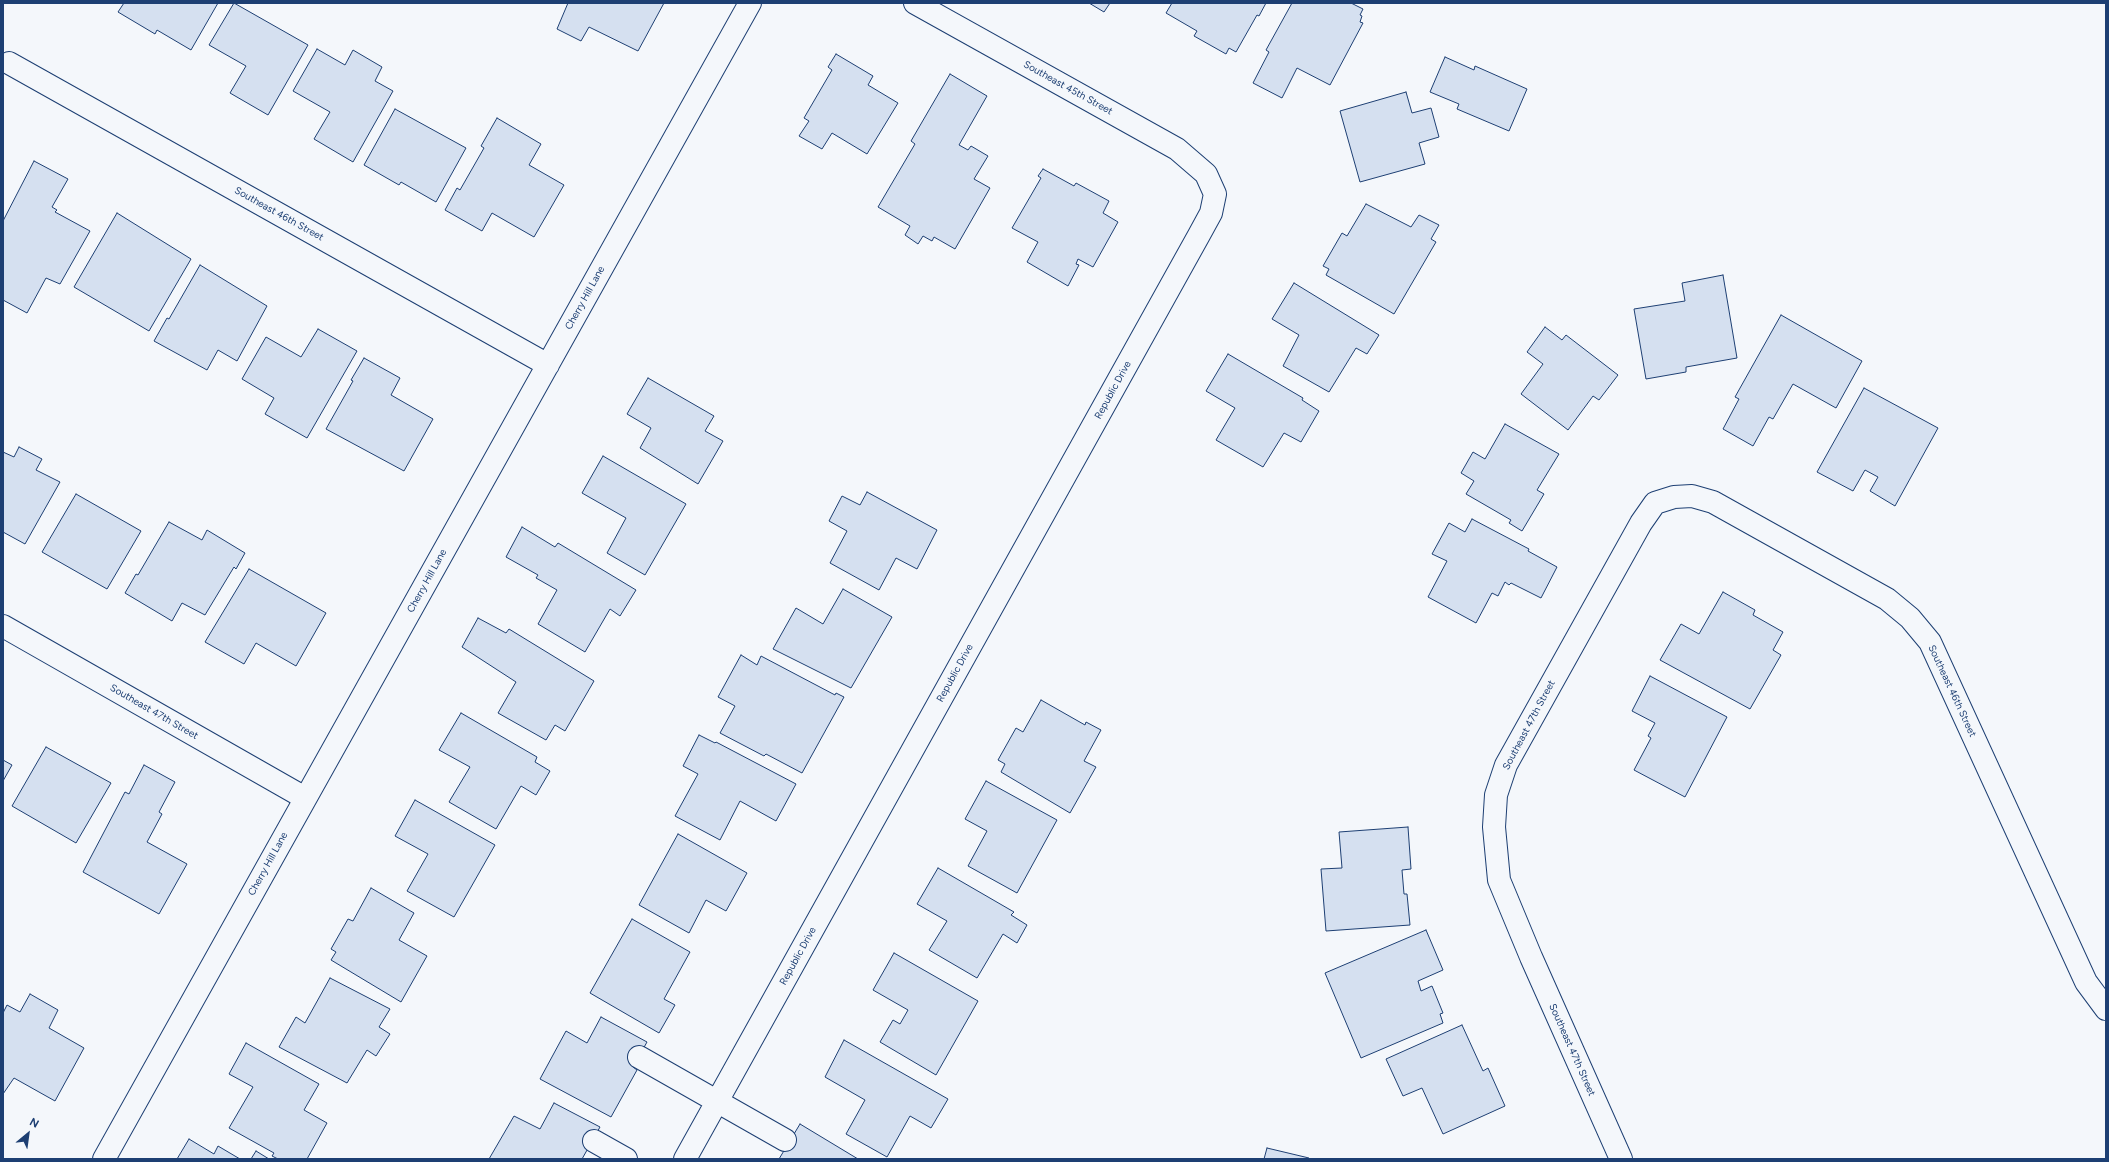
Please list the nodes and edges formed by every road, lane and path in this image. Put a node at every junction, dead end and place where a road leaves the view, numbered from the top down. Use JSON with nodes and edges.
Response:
{"nodes":[{"id":1,"x":750,"y":3,"type":"edge"},
{"id":2,"x":915,"y":3,"type":"edge"},
{"id":3,"x":9,"y":63,"type":"dead end"},
{"id":4,"x":1212,"y":184,"type":"joint"},
{"id":5,"x":548,"y":365,"type":"junction"},
{"id":6,"x":1674,"y":497,"type":"joint"},
{"id":7,"x":3,"y":626,"type":"edge"},
{"id":8,"x":305,"y":798,"type":"junction"},
{"id":9,"x":2106,"y":1009,"type":"edge"},
{"id":10,"x":639,"y":1057,"type":"dead end"},
{"id":11,"x":717,"y":1102,"type":"junction"},
{"id":12,"x":785,"y":1140,"type":"dead end"},
{"id":13,"x":594,"y":1141,"type":"dead end"},
{"id":14,"x":104,"y":1159,"type":"edge"},
{"id":15,"x":626,"y":1159,"type":"edge"},
{"id":16,"x":685,"y":1159,"type":"edge"},
{"id":17,"x":1621,"y":1159,"type":"edge"}],
"edges":[{"from":1,"to":5,"type":"street","name":"Cherry Hill Lane"},
{"from":2,"to":4,"type":"street","name":"Southeast 45th Street"},
{"from":3,"to":5,"type":"street","name":"Southeast 46th Street"},
{"from":4,"to":11,"type":"street","name":"Republic Drive"},
{"from":5,"to":8,"type":"street","name":"Cherry Hill Lane"},
{"from":6,"to":9,"type":"street","name":"Southeast 46th Street"},
{"from":6,"to":17,"type":"street","name":"Southeast 47th Street"},
{"from":7,"to":8,"type":"street","name":"Southeast 47th Street"},
{"from":8,"to":14,"type":"street","name":"Cherry Hill Lane"},
{"from":10,"to":11,"type":"street"},
{"from":11,"to":12,"type":"street"},
{"from":11,"to":16,"type":"street","name":"Republic Drive"},
{"from":13,"to":15,"type":"street"}]}
